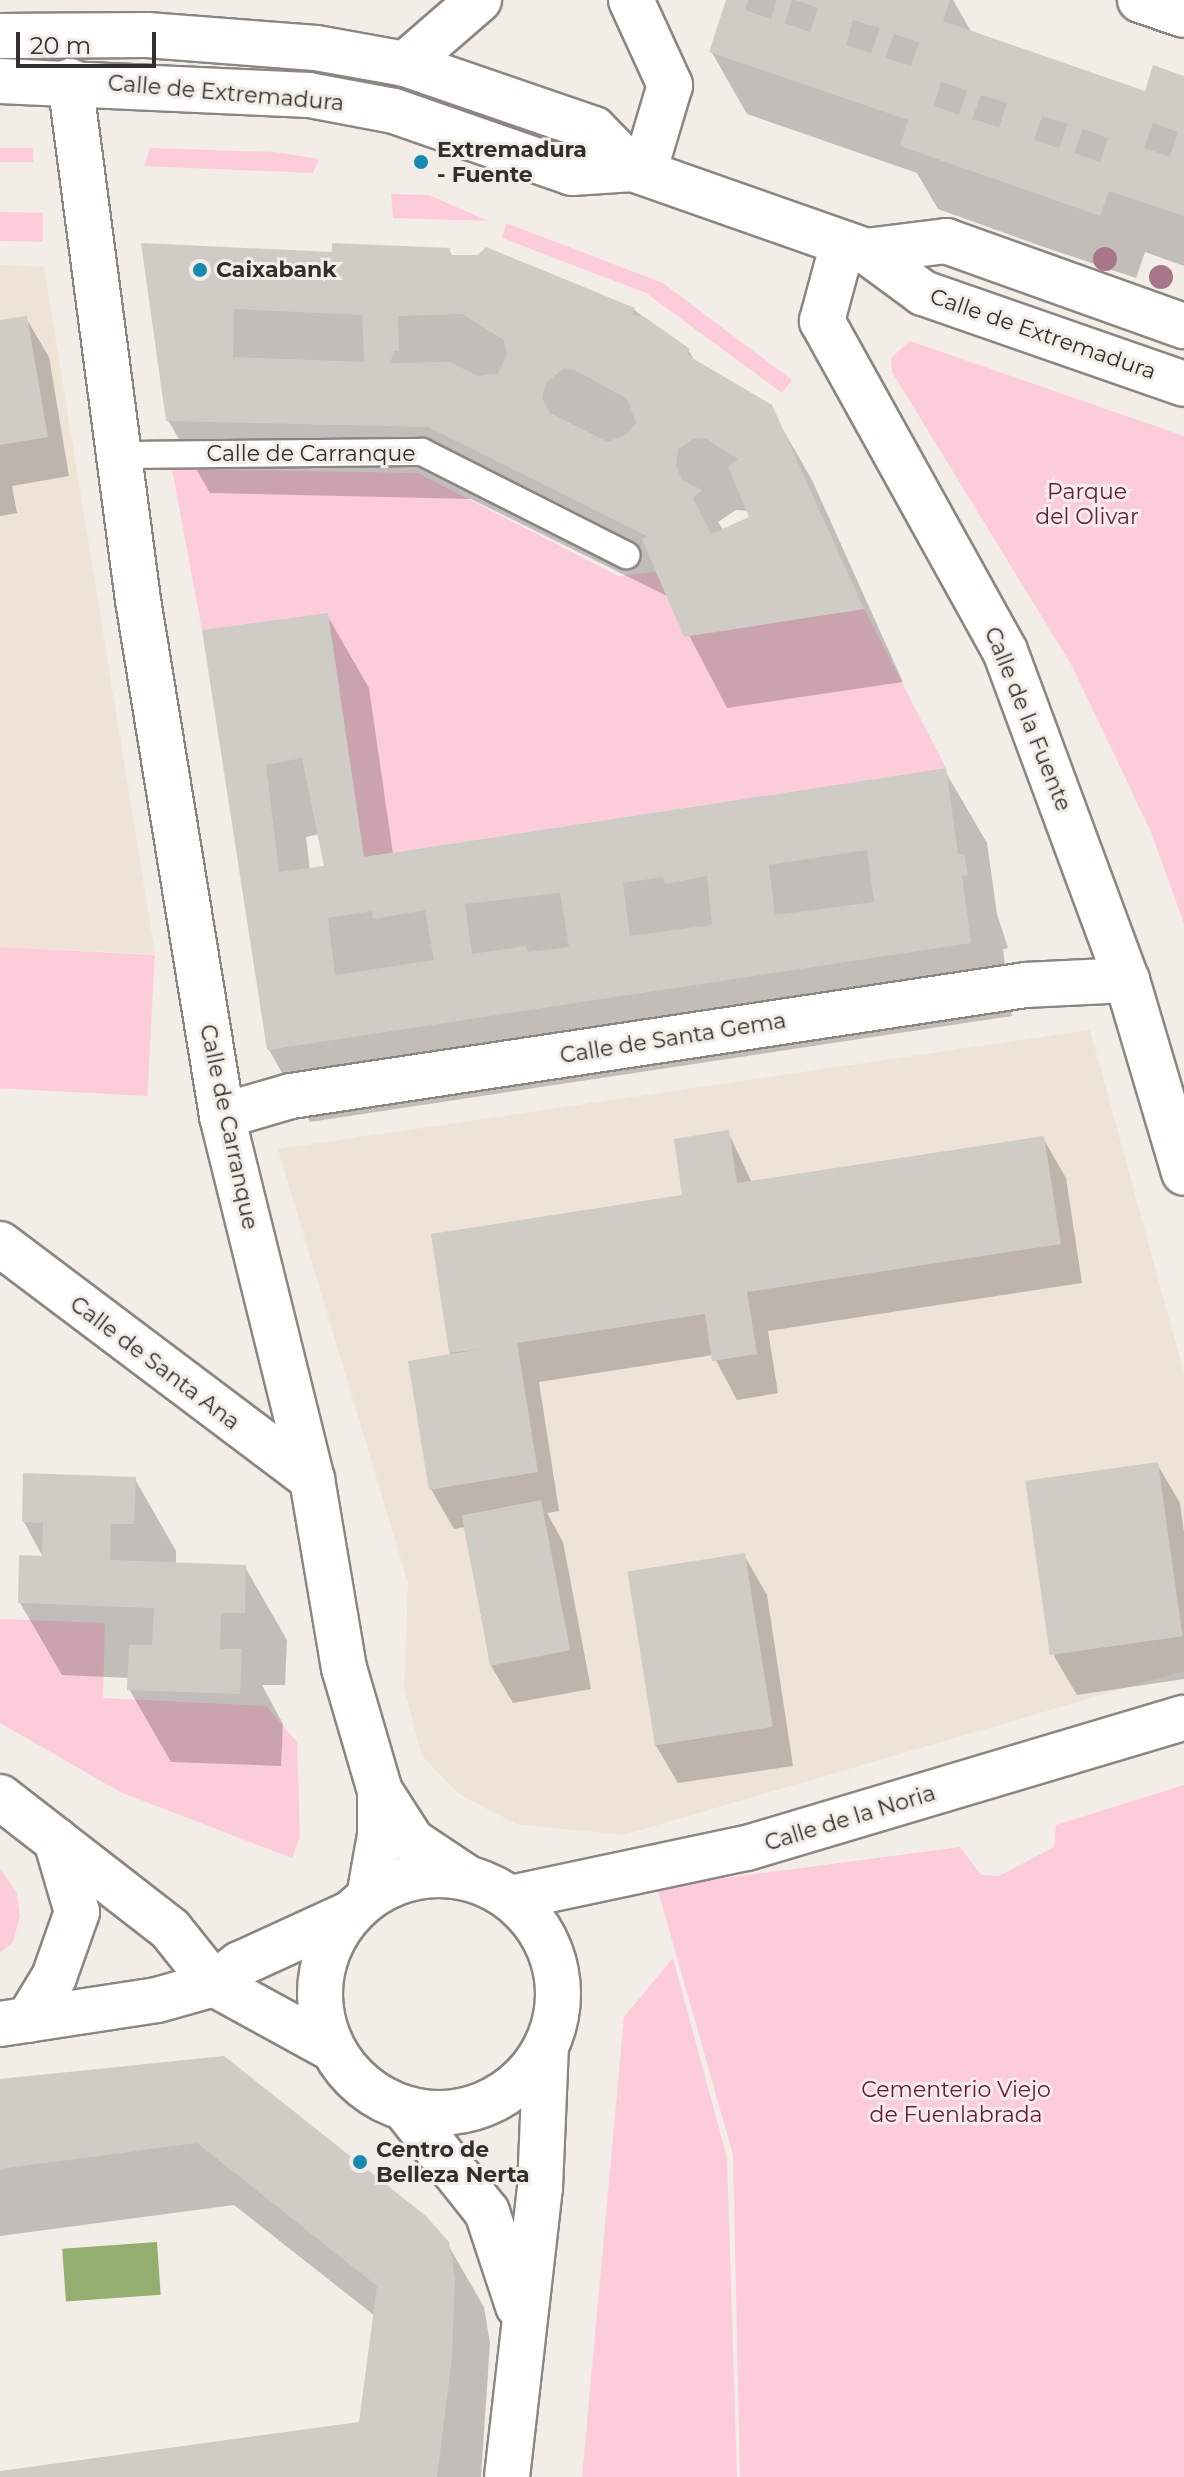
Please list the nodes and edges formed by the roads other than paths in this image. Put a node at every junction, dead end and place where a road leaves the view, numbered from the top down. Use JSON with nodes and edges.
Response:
{"nodes":[{"id":1,"x":631,"y":0,"type":"edge"},
{"id":2,"x":472,"y":2,"type":"edge"},
{"id":3,"x":0,"y":36,"type":"edge"},
{"id":4,"x":405,"y":64,"type":"junction"},
{"id":5,"x":0,"y":81,"type":"edge"},
{"id":6,"x":70,"y":81,"type":"junction"},
{"id":7,"x":638,"y":170,"type":"junction"},
{"id":8,"x":855,"y":247,"type":"junction"},
{"id":9,"x":1184,"y":326,"type":"edge"},
{"id":10,"x":1184,"y":384,"type":"edge"},
{"id":11,"x":117,"y":455,"type":"junction"},
{"id":12,"x":626,"y":555,"type":"dead end"},
{"id":13,"x":1127,"y":980,"type":"junction"},
{"id":14,"x":222,"y":1116,"type":"junction"},
{"id":15,"x":1184,"y":1173,"type":"edge"},
{"id":16,"x":0,"y":1244,"type":"edge"},
{"id":17,"x":312,"y":1479,"type":"junction"},
{"id":18,"x":1184,"y":1718,"type":"edge"},
{"id":19,"x":380,"y":1791,"type":"junction"},
{"id":20,"x":0,"y":1797,"type":"edge"},
{"id":21,"x":56,"y":1840,"type":"junction"},
{"id":22,"x":466,"y":1877,"type":"junction"},
{"id":23,"x":511,"y":1898,"type":"junction"},
{"id":24,"x":359,"y":1906,"type":"junction"},
{"id":25,"x":214,"y":1984,"type":"junction"},
{"id":26,"x":14,"y":2022,"type":"edge"},
{"id":27,"x":546,"y":2047,"type":"junction"},
{"id":28,"x":331,"y":2048,"type":"junction"},
{"id":29,"x":405,"y":2109,"type":"junction"},
{"id":30,"x":522,"y":2320,"type":"junction"},
{"id":31,"x":507,"y":2477,"type":"edge"}],
"edges":[{"from":1,"to":7,"type":"street"},
{"from":2,"to":4,"type":"street"},
{"from":3,"to":4,"type":"street","name":"Calle de Extremadura"},
{"from":4,"to":7,"type":"street","name":"Calle de Extremadura"},
{"from":5,"to":6,"type":"street","name":"Calle de Extremadura"},
{"from":6,"to":7,"type":"street","name":"Calle de Extremadura"},
{"from":6,"to":11,"type":"street","name":"Calle de Carranque"},
{"from":7,"to":8,"type":"street","name":"Calle de Extremadura"},
{"from":8,"to":9,"type":"street","name":"Calle de Extremadura"},
{"from":8,"to":10,"type":"street","name":"Calle de Extremadura"},
{"from":8,"to":13,"type":"street","name":"Calle de la Fuente"},
{"from":11,"to":12,"type":"lane","name":"Calle de Carranque"},
{"from":11,"to":14,"type":"street","name":"Calle de Carranque"},
{"from":13,"to":14,"type":"street","name":"Calle de Santa Gema"},
{"from":13,"to":15,"type":"street","name":"Calle de la Fuente"},
{"from":14,"to":17,"type":"street","name":"Calle de Carranque"},
{"from":16,"to":17,"type":"street","name":"Calle de Santa Ana"},
{"from":17,"to":19,"type":"street","name":"Calle de Carranque"},
{"from":18,"to":23,"type":"street","name":"Calle de la Noria"},
{"from":19,"to":22,"type":"street","name":"Calle de Carranque"},
{"from":19,"to":24,"type":"street","name":"Calle de Carranque"},
{"from":20,"to":21,"type":"street"},
{"from":21,"to":25,"type":"street"},
{"from":21,"to":26,"type":"street"},
{"from":22,"to":23,"type":"street"},
{"from":22,"to":24,"type":"street"},
{"from":23,"to":27,"type":"street"},
{"from":24,"to":25,"type":"street"},
{"from":24,"to":28,"type":"street"},
{"from":25,"to":26,"type":"street"},
{"from":25,"to":28,"type":"street"},
{"from":27,"to":29,"type":"street"},
{"from":27,"to":30,"type":"street"},
{"from":28,"to":29,"type":"street"},
{"from":29,"to":30,"type":"street"},
{"from":30,"to":31,"type":"street"}]}
